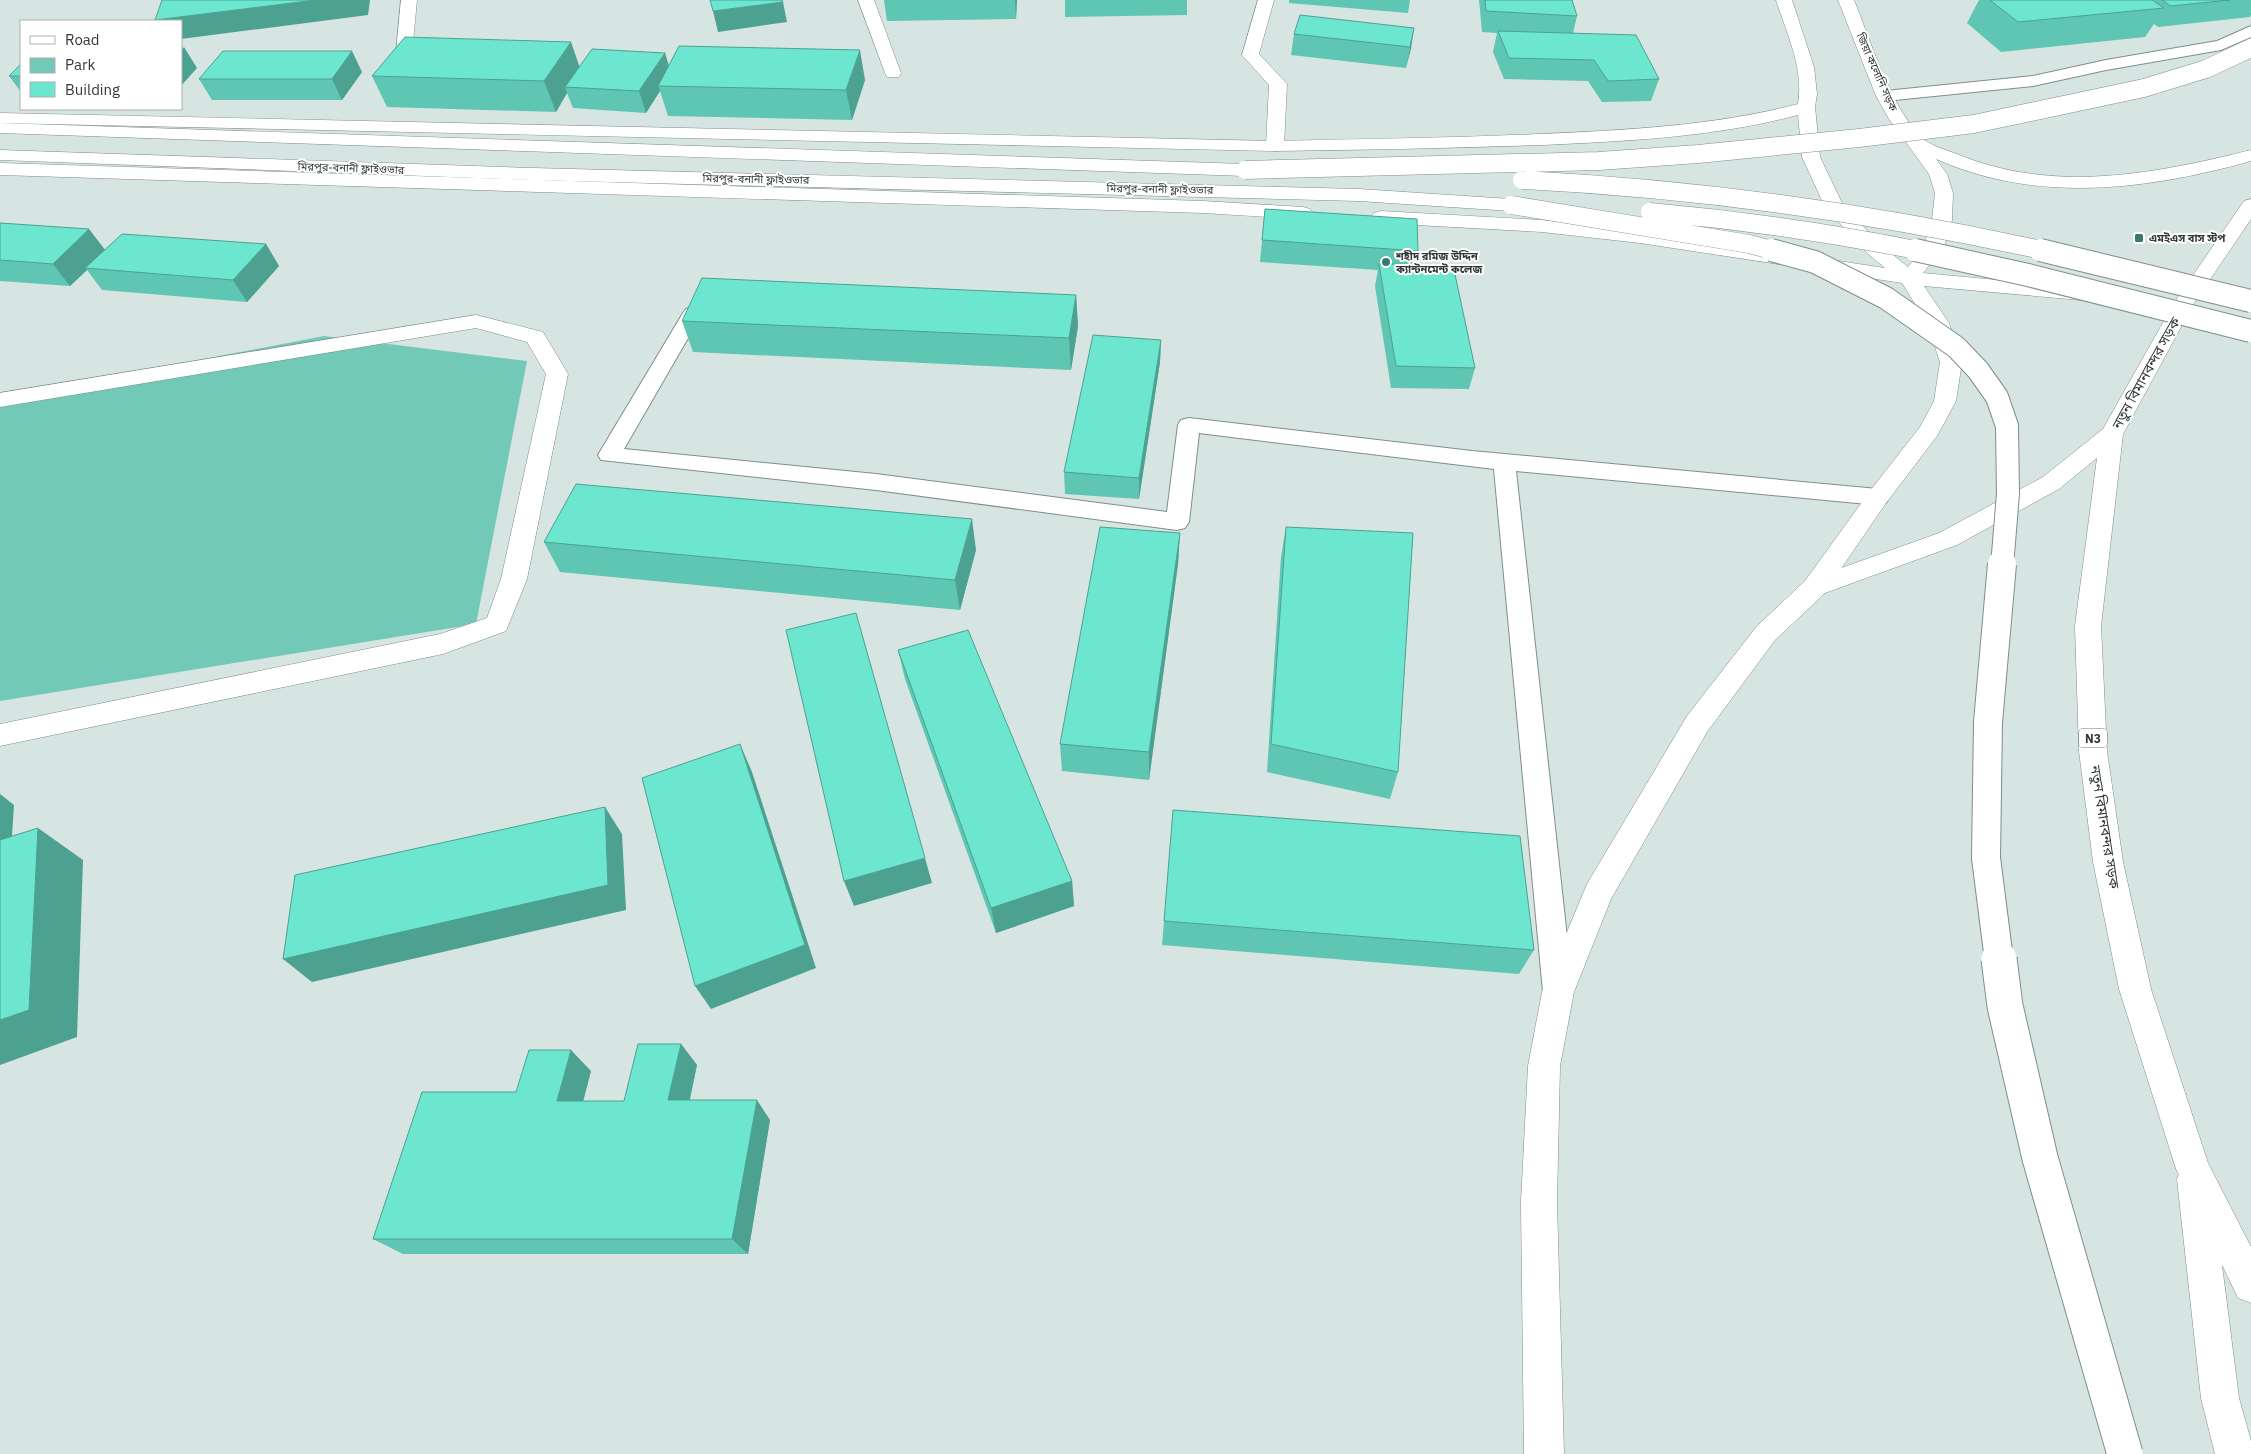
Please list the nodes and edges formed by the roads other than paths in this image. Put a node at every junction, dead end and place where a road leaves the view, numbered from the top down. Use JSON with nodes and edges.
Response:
{"nodes":[{"id":1,"x":409,"y":0,"type":"edge"},
{"id":2,"x":866,"y":0,"type":"edge"},
{"id":3,"x":1266,"y":0,"type":"edge"},
{"id":4,"x":1784,"y":0,"type":"edge"},
{"id":5,"x":1846,"y":0,"type":"edge"},
{"id":6,"x":2251,"y":31,"type":"edge"},
{"id":7,"x":2251,"y":48,"type":"edge"},
{"id":8,"x":403,"y":63,"type":"edge"},
{"id":9,"x":893,"y":73,"type":"dead end"},
{"id":10,"x":1885,"y":96,"type":"junction"},
{"id":11,"x":1806,"y":107,"type":"junction"},
{"id":12,"x":0,"y":118,"type":"edge"},
{"id":13,"x":0,"y":128,"type":"edge"},
{"id":14,"x":1913,"y":141,"type":"junction"},
{"id":15,"x":1275,"y":146,"type":"junction"},
{"id":16,"x":0,"y":155,"type":"edge"},
{"id":17,"x":2251,"y":155,"type":"edge"},
{"id":18,"x":0,"y":169,"type":"edge"},
{"id":19,"x":1245,"y":170,"type":"junction"},
{"id":20,"x":1511,"y":205,"type":"junction"},
{"id":21,"x":2251,"y":205,"type":"edge"},
{"id":22,"x":1322,"y":214,"type":"edge"},
{"id":23,"x":1362,"y":216,"type":"edge"},
{"id":24,"x":1909,"y":278,"type":"junction"},
{"id":25,"x":2251,"y":301,"type":"edge"},
{"id":26,"x":2184,"y":303,"type":"junction"},
{"id":27,"x":732,"y":316,"type":"edge"},
{"id":28,"x":2251,"y":331,"type":"edge"},
{"id":29,"x":0,"y":400,"type":"edge"},
{"id":30,"x":2112,"y":434,"type":"junction"},
{"id":31,"x":1504,"y":462,"type":"junction"},
{"id":32,"x":1878,"y":497,"type":"junction"},
{"id":33,"x":1814,"y":588,"type":"junction"},
{"id":34,"x":0,"y":735,"type":"edge"},
{"id":35,"x":1558,"y":992,"type":"junction"},
{"id":36,"x":2193,"y":1169,"type":"junction"},
{"id":37,"x":2251,"y":1285,"type":"edge"},
{"id":38,"x":1544,"y":1454,"type":"edge"},
{"id":39,"x":2125,"y":1454,"type":"edge"},
{"id":40,"x":2235,"y":1454,"type":"edge"}],
"edges":[{"from":1,"to":8,"type":"main road"},
{"from":2,"to":9,"type":"main road"},
{"from":3,"to":15,"type":"main road"},
{"from":4,"to":11,"type":"main road"},
{"from":5,"to":10,"type":"main road","name":"জিয়া কলোনি সড়ক"},
{"from":6,"to":10,"type":"lane"},
{"from":7,"to":19,"type":"main road","bridge":true},
{"from":10,"to":14,"type":"main road","name":"জিয়া কলোনি সড়ক"},
{"from":11,"to":15,"type":"main road"},
{"from":11,"to":24,"type":"main road"},
{"from":12,"to":15,"type":"main road"},
{"from":13,"to":19,"type":"main road","name":"মিরপুর-বনানী ফ্লাইওভার"},
{"from":14,"to":17,"type":"main road"},
{"from":14,"to":24,"type":"main road","name":"জিয়া কলোনি সড়ক"},
{"from":16,"to":20,"type":"main road","name":"মিরপুর-বনানী ফ্লাইওভার"},
{"from":18,"to":22,"type":"main road"},
{"from":19,"to":25,"type":"main road","bridge":true},
{"from":20,"to":28,"type":"main road","bridge":true},
{"from":20,"to":39,"type":"main road","bridge":true},
{"from":21,"to":26,"type":"main road","name":"নতুন বিমানবন্দর সড়ক","number":"N3"},
{"from":23,"to":24,"type":"main road"},
{"from":24,"to":26,"type":"main road"},
{"from":24,"to":32,"type":"main road"},
{"from":26,"to":30,"type":"main road","name":"নতুন বিমানবন্দর সড়ক","number":"N3"},
{"from":27,"to":31,"type":"lane"},
{"from":29,"to":34,"type":"main road"},
{"from":30,"to":33,"type":"main road"},
{"from":30,"to":36,"type":"main road","name":"নতুন বিমানবন্দর সড়ক","number":"N3"},
{"from":31,"to":32,"type":"lane"},
{"from":31,"to":35,"type":"lane"},
{"from":32,"to":33,"type":"main road"},
{"from":33,"to":35,"type":"main road"},
{"from":35,"to":38,"type":"main road"},
{"from":36,"to":37,"type":"main road","name":"নতুন বিমানবন্দর সড়ক","number":"N3"},
{"from":36,"to":40,"type":"main road"}]}
